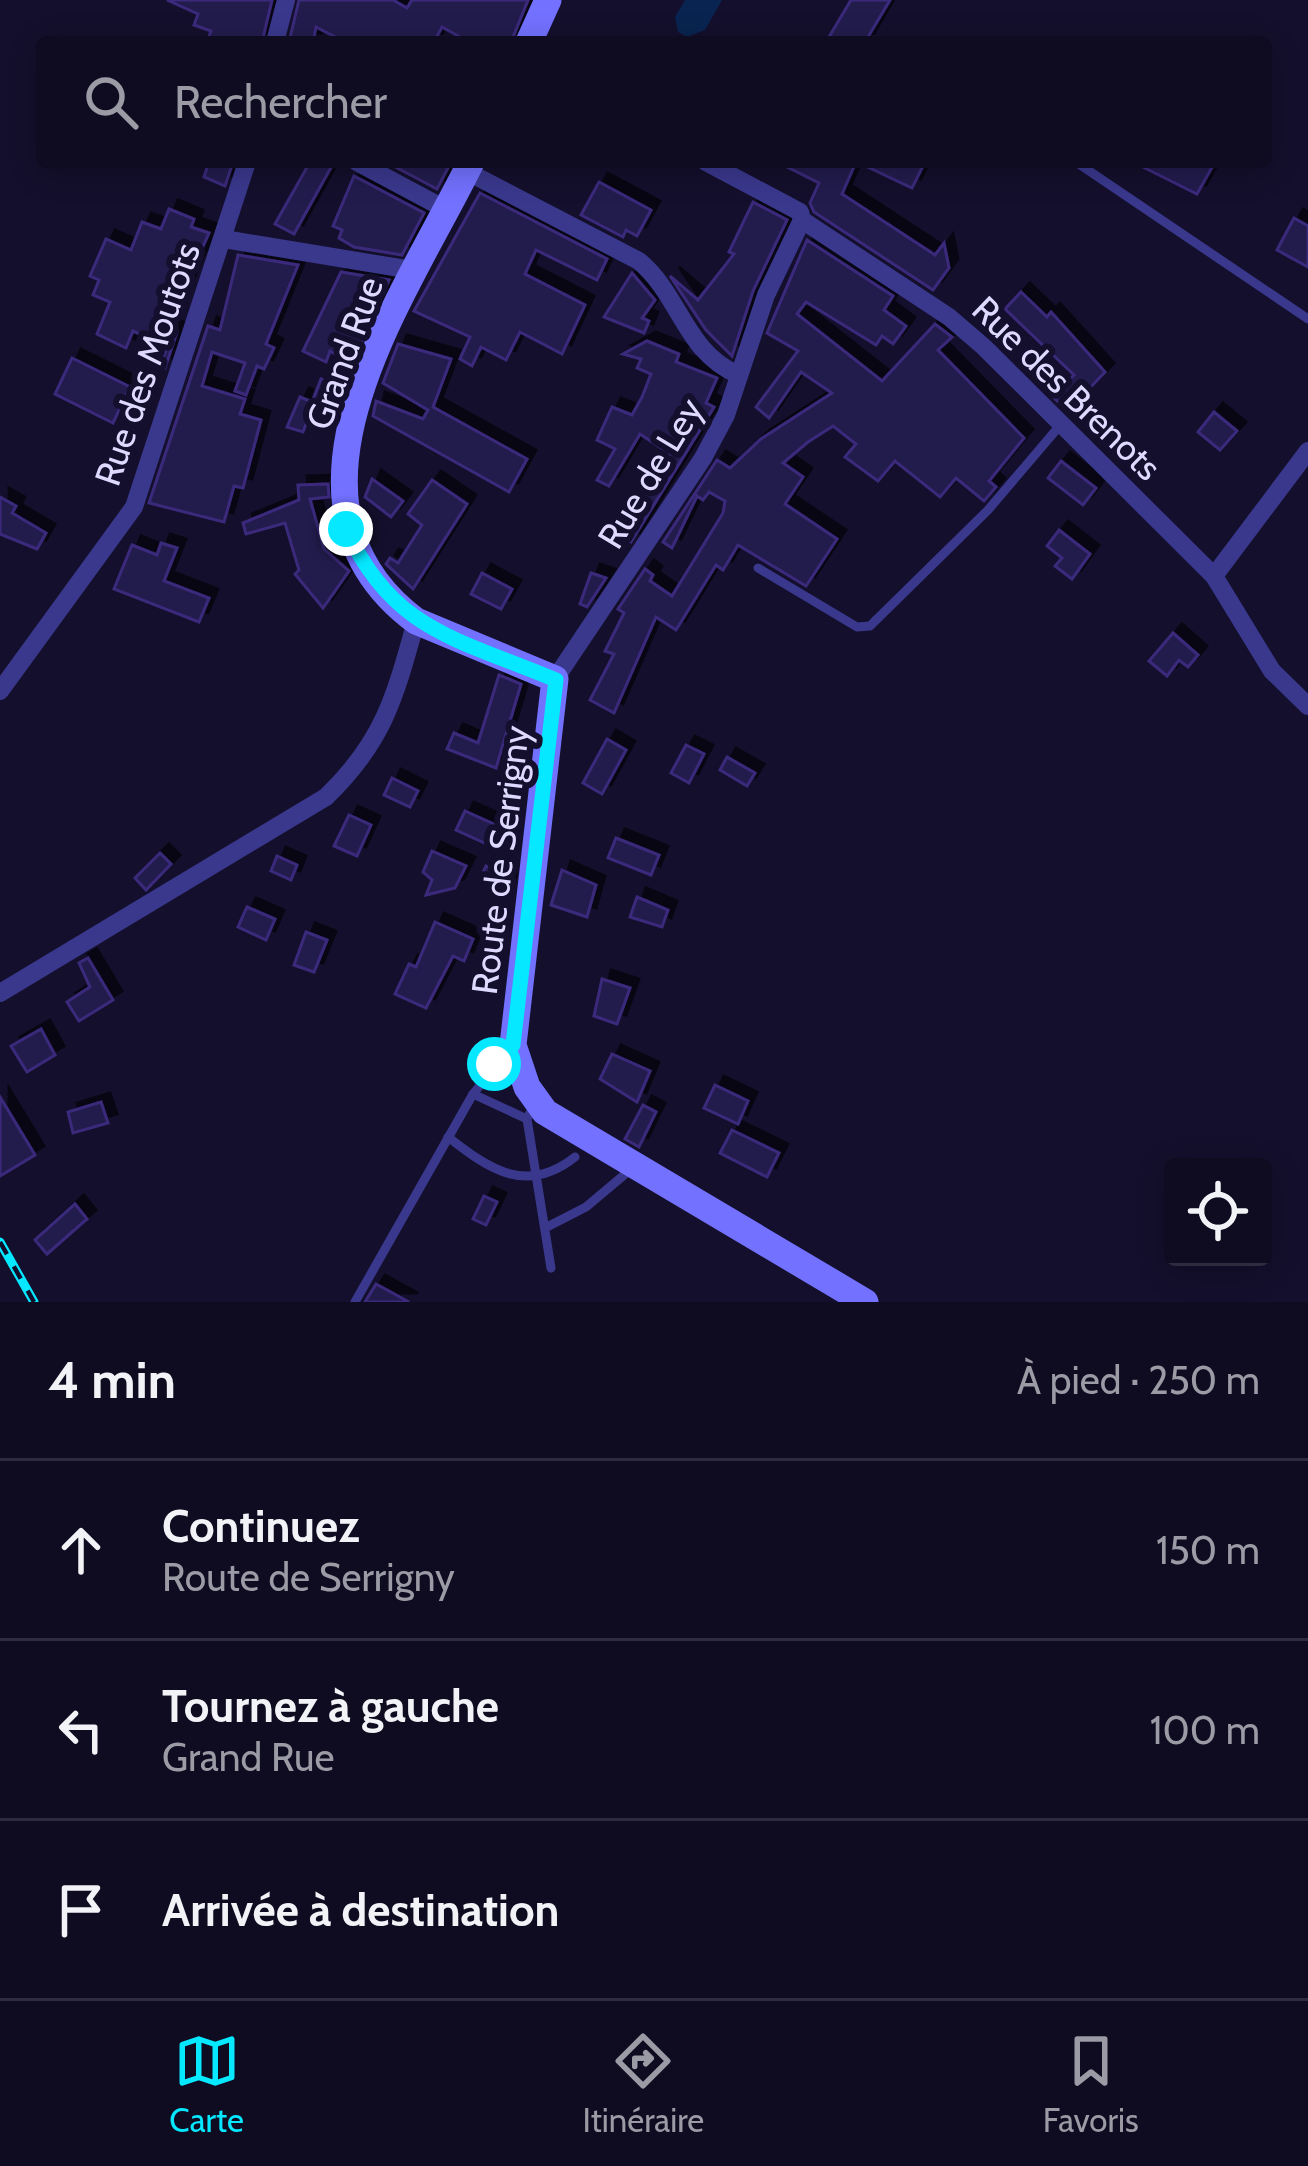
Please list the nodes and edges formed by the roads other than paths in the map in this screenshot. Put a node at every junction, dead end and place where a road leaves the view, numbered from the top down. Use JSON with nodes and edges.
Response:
{"nodes":[{"id":1,"x":286,"y":0,"type":"edge"},
{"id":2,"x":548,"y":0,"type":"edge"},
{"id":3,"x":277,"y":36,"type":"edge"},
{"id":4,"x":532,"y":36,"type":"edge"},
{"id":5,"x":245,"y":168,"type":"edge"},
{"id":6,"x":368,"y":168,"type":"edge"},
{"id":7,"x":467,"y":168,"type":"edge"},
{"id":8,"x":470,"y":168,"type":"edge"},
{"id":9,"x":717,"y":168,"type":"edge"},
{"id":10,"x":1085,"y":168,"type":"edge"},
{"id":11,"x":445,"y":208,"type":"junction"},
{"id":12,"x":802,"y":220,"type":"junction"},
{"id":13,"x":224,"y":239,"type":"junction"},
{"id":14,"x":412,"y":270,"type":"junction"},
{"id":15,"x":1308,"y":319,"type":"edge"},
{"id":16,"x":739,"y":375,"type":"junction"},
{"id":17,"x":1062,"y":423,"type":"junction"},
{"id":18,"x":1308,"y":452,"type":"edge"},
{"id":19,"x":758,"y":568,"type":"dead end"},
{"id":20,"x":1214,"y":576,"type":"junction"},
{"id":21,"x":416,"y":621,"type":"junction"},
{"id":22,"x":556,"y":680,"type":"junction"},
{"id":23,"x":0,"y":691,"type":"edge"},
{"id":24,"x":1308,"y":706,"type":"edge"},
{"id":25,"x":0,"y":993,"type":"edge"},
{"id":26,"x":513,"y":1045,"type":"junction"},
{"id":27,"x":473,"y":1094,"type":"junction"},
{"id":28,"x":536,"y":1110,"type":"junction"},
{"id":29,"x":448,"y":1137,"type":"junction"},
{"id":30,"x":575,"y":1157,"type":"dead end"},
{"id":31,"x":634,"y":1166,"type":"junction"},
{"id":32,"x":538,"y":1178,"type":"junction"},
{"id":33,"x":547,"y":1227,"type":"junction"},
{"id":34,"x":551,"y":1268,"type":"dead end"},
{"id":35,"x":355,"y":1302,"type":"edge"},
{"id":36,"x":865,"y":1302,"type":"edge"}],
"edges":[{"from":1,"to":3,"type":"street"},
{"from":2,"to":4,"type":"street"},
{"from":5,"to":13,"type":"street","name":"Rue des Moutots"},
{"from":6,"to":11,"type":"street"},
{"from":7,"to":11,"type":"street","name":"Grand Rue"},
{"from":8,"to":16,"type":"street"},
{"from":9,"to":12,"type":"street","name":"Rue des Brenots"},
{"from":10,"to":15,"type":"lane"},
{"from":11,"to":14,"type":"street","name":"Grand Rue"},
{"from":12,"to":16,"type":"street","name":"Rue de Ley"},
{"from":12,"to":17,"type":"street","name":"Rue des Brenots"},
{"from":13,"to":14,"type":"street"},
{"from":13,"to":23,"type":"street","name":"Rue des Moutots"},
{"from":14,"to":21,"type":"street","name":"Grand Rue"},
{"from":16,"to":22,"type":"street","name":"Rue de Ley"},
{"from":17,"to":19,"type":"lane"},
{"from":17,"to":20,"type":"street","name":"Rue des Brenots"},
{"from":18,"to":20,"type":"street"},
{"from":20,"to":24,"type":"street","name":"Rue des Brenots"},
{"from":21,"to":22,"type":"street","name":"Grand Rue"},
{"from":21,"to":25,"type":"street"},
{"from":22,"to":26,"type":"street","name":"Route de Serrigny"},
{"from":26,"to":27,"type":"lane"},
{"from":26,"to":28,"type":"street","name":"Route de Serrigny"},
{"from":27,"to":28,"type":"lane"},
{"from":27,"to":29,"type":"lane"},
{"from":28,"to":31,"type":"street"},
{"from":28,"to":32,"type":"lane"},
{"from":29,"to":32,"type":"lane"},
{"from":29,"to":35,"type":"lane"},
{"from":30,"to":32,"type":"lane"},
{"from":31,"to":33,"type":"lane"},
{"from":31,"to":36,"type":"street"},
{"from":32,"to":33,"type":"lane"},
{"from":33,"to":34,"type":"lane"}]}
